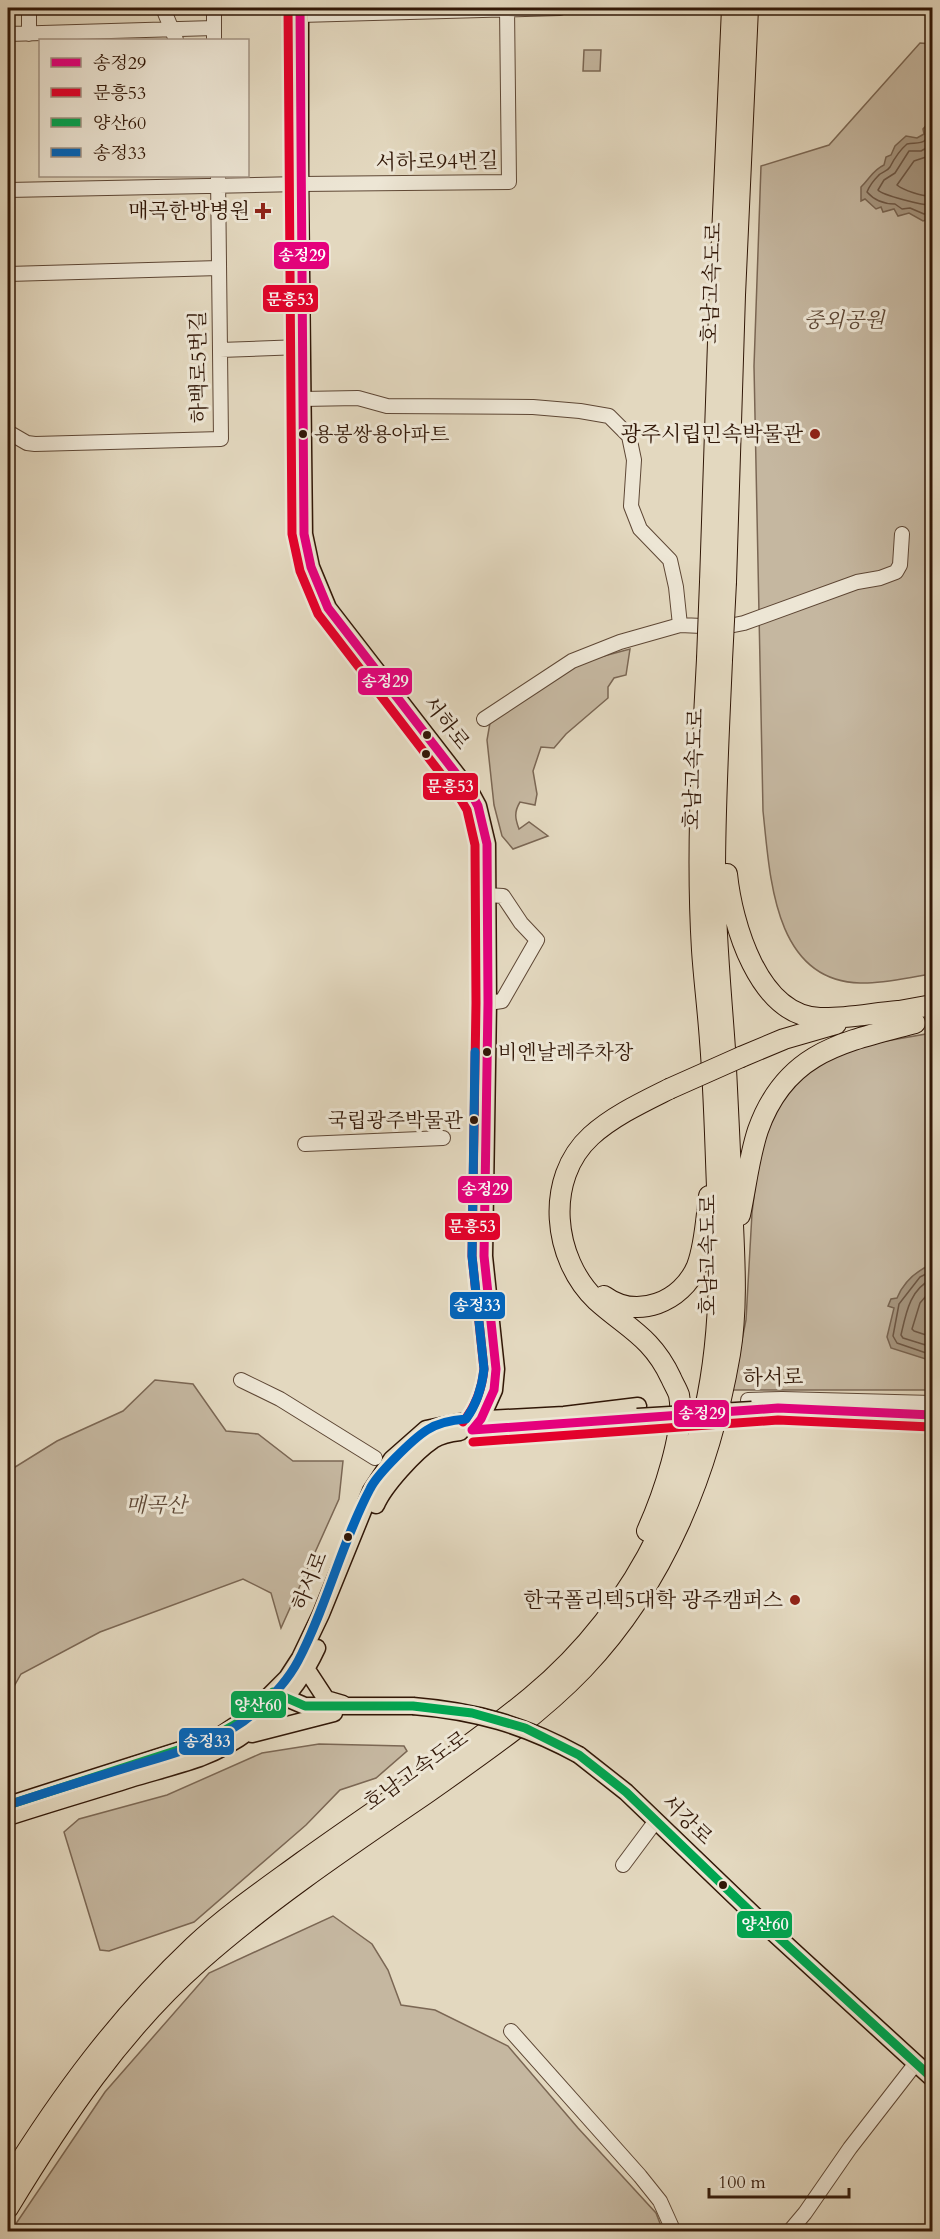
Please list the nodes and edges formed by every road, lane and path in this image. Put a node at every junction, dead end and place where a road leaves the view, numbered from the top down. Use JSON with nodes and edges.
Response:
{"nodes":[{"id":1,"x":29,"y":8,"type":"edge"},
{"id":2,"x":163,"y":8,"type":"edge"},
{"id":3,"x":214,"y":8,"type":"edge"},
{"id":4,"x":560,"y":8,"type":"edge"},
{"id":5,"x":732,"y":8,"type":"edge"},
{"id":6,"x":748,"y":8,"type":"edge"},
{"id":7,"x":757,"y":8,"type":"edge"},
{"id":8,"x":507,"y":9,"type":"edge"},
{"id":9,"x":300,"y":11,"type":"edge"},
{"id":10,"x":8,"y":34,"type":"edge"},
{"id":11,"x":29,"y":34,"type":"junction"},
{"id":12,"x":174,"y":34,"type":"edge"},
{"id":13,"x":214,"y":34,"type":"edge"},
{"id":14,"x":746,"y":74,"type":"junction"},
{"id":15,"x":178,"y":181,"type":"edge"},
{"id":16,"x":218,"y":181,"type":"edge"},
{"id":17,"x":300,"y":184,"type":"junction"},
{"id":18,"x":8,"y":190,"type":"edge"},
{"id":19,"x":219,"y":268,"type":"junction"},
{"id":20,"x":8,"y":274,"type":"edge"},
{"id":21,"x":302,"y":347,"type":"junction"},
{"id":22,"x":220,"y":350,"type":"junction"},
{"id":23,"x":302,"y":399,"type":"junction"},
{"id":24,"x":8,"y":432,"type":"edge"},
{"id":25,"x":902,"y":534,"type":"dead end"},
{"id":26,"x":718,"y":582,"type":"junction"},
{"id":27,"x":680,"y":625,"type":"junction"},
{"id":28,"x":715,"y":659,"type":"junction"},
{"id":29,"x":484,"y":719,"type":"dead end"},
{"id":30,"x":717,"y":766,"type":"junction"},
{"id":31,"x":487,"y":895,"type":"junction"},
{"id":32,"x":488,"y":1003,"type":"junction"},
{"id":33,"x":933,"y":1005,"type":"edge"},
{"id":34,"x":898,"y":1011,"type":"junction"},
{"id":35,"x":924,"y":1022,"type":"edge"},
{"id":36,"x":742,"y":1063,"type":"junction"},
{"id":37,"x":671,"y":1094,"type":"junction"},
{"id":38,"x":443,"y":1138,"type":"dead end"},
{"id":39,"x":305,"y":1144,"type":"dead end"},
{"id":40,"x":716,"y":1152,"type":"junction"},
{"id":41,"x":734,"y":1244,"type":"junction"},
{"id":42,"x":241,"y":1380,"type":"dead end"},
{"id":43,"x":933,"y":1403,"type":"edge"},
{"id":44,"x":750,"y":1405,"type":"junction"},
{"id":45,"x":933,"y":1415,"type":"edge"},
{"id":46,"x":476,"y":1425,"type":"junction"},
{"id":47,"x":375,"y":1458,"type":"dead end"},
{"id":48,"x":566,"y":1663,"type":"junction"},
{"id":49,"x":307,"y":1670,"type":"junction"},
{"id":50,"x":279,"y":1695,"type":"junction"},
{"id":51,"x":356,"y":1707,"type":"junction"},
{"id":52,"x":240,"y":1737,"type":"junction"},
{"id":53,"x":8,"y":1805,"type":"edge"},
{"id":54,"x":8,"y":1817,"type":"edge"},
{"id":55,"x":655,"y":1822,"type":"junction"},
{"id":56,"x":623,"y":1865,"type":"dead end"},
{"id":57,"x":511,"y":2031,"type":"dead end"},
{"id":58,"x":916,"y":2063,"type":"junction"},
{"id":59,"x":933,"y":2078,"type":"edge"},
{"id":60,"x":8,"y":2181,"type":"edge"},
{"id":61,"x":8,"y":2208,"type":"edge"},
{"id":62,"x":674,"y":2232,"type":"edge"},
{"id":63,"x":789,"y":2232,"type":"edge"}],
"edges":[{"from":1,"to":11,"type":"street"},
{"from":2,"to":12,"type":"street"},
{"from":3,"to":13,"type":"street"},
{"from":4,"to":8,"type":"street"},
{"from":5,"to":26,"type":"highway","name":"호남고속도로"},
{"from":6,"to":14,"type":"highway","name":"호남고속도로"},
{"from":7,"to":14,"type":"highway"},
{"from":8,"to":9,"type":"street"},
{"from":8,"to":17,"type":"street","name":"서하로94번길"},
{"from":9,"to":17,"type":"main road","name":"서하로"},
{"from":10,"to":11,"type":"street"},
{"from":11,"to":12,"type":"street"},
{"from":12,"to":13,"type":"street"},
{"from":14,"to":26,"type":"highway","name":"호남고속도로"},
{"from":15,"to":16,"type":"street"},
{"from":15,"to":18,"type":"street"},
{"from":16,"to":17,"type":"street"},
{"from":16,"to":19,"type":"street","name":"하백로5번길"},
{"from":17,"to":21,"type":"main road","name":"서하로"},
{"from":19,"to":20,"type":"street"},
{"from":19,"to":22,"type":"street","name":"하백로5번길"},
{"from":21,"to":22,"type":"street"},
{"from":21,"to":23,"type":"main road","name":"서하로"},
{"from":22,"to":24,"type":"street","name":"하백로5번길"},
{"from":23,"to":27,"type":"street"},
{"from":23,"to":31,"type":"main road","name":"서하로"},
{"from":25,"to":27,"type":"street","name":"서하로"},
{"from":26,"to":28,"type":"highway","name":"호남고속도로","bridge":true},
{"from":27,"to":29,"type":"street","name":"서하로"},
{"from":28,"to":30,"type":"highway","name":"호남고속도로"},
{"from":28,"to":40,"type":"highway","name":"호남고속도로"},
{"from":30,"to":34,"type":"highway"},
{"from":30,"to":41,"type":"highway","name":"호남고속도로"},
{"from":31,"to":32,"type":"main road","name":"서하로"},
{"from":31,"to":32,"type":"street"},
{"from":32,"to":46,"type":"main road","name":"서하로"},
{"from":33,"to":34,"type":"highway"},
{"from":34,"to":36,"type":"highway"},
{"from":35,"to":36,"type":"highway"},
{"from":35,"to":41,"type":"highway"},
{"from":36,"to":37,"type":"highway","bridge":true},
{"from":37,"to":40,"type":"highway"},
{"from":37,"to":48,"type":"highway"},
{"from":38,"to":39,"type":"street"},
{"from":40,"to":48,"type":"highway","name":"호남고속도로"},
{"from":41,"to":61,"type":"highway","name":"호남고속도로"},
{"from":42,"to":47,"type":"street"},
{"from":43,"to":44,"type":"street","name":"하서로"},
{"from":44,"to":45,"type":"street","name":"하서로"},
{"from":44,"to":46,"type":"main road","name":"하서로"},
{"from":46,"to":49,"type":"main road","name":"하서로"},
{"from":46,"to":50,"type":"main road","name":"하서로"},
{"from":48,"to":60,"type":"highway","name":"호남고속도로"},
{"from":49,"to":50,"type":"main road","name":"하서로"},
{"from":49,"to":51,"type":"main road"},
{"from":50,"to":51,"type":"main road","name":"서강로"},
{"from":50,"to":52,"type":"main road","name":"하서로"},
{"from":50,"to":53,"type":"main road","name":"하서로"},
{"from":51,"to":52,"type":"main road","name":"서강로"},
{"from":51,"to":55,"type":"main road","name":"서강로","bridge":true},
{"from":52,"to":54,"type":"main road","name":"하서로"},
{"from":55,"to":56,"type":"street"},
{"from":55,"to":58,"type":"main road","name":"서강로"},
{"from":57,"to":62,"type":"street"},
{"from":58,"to":59,"type":"main road","name":"서강로"},
{"from":58,"to":63,"type":"street"}]}
